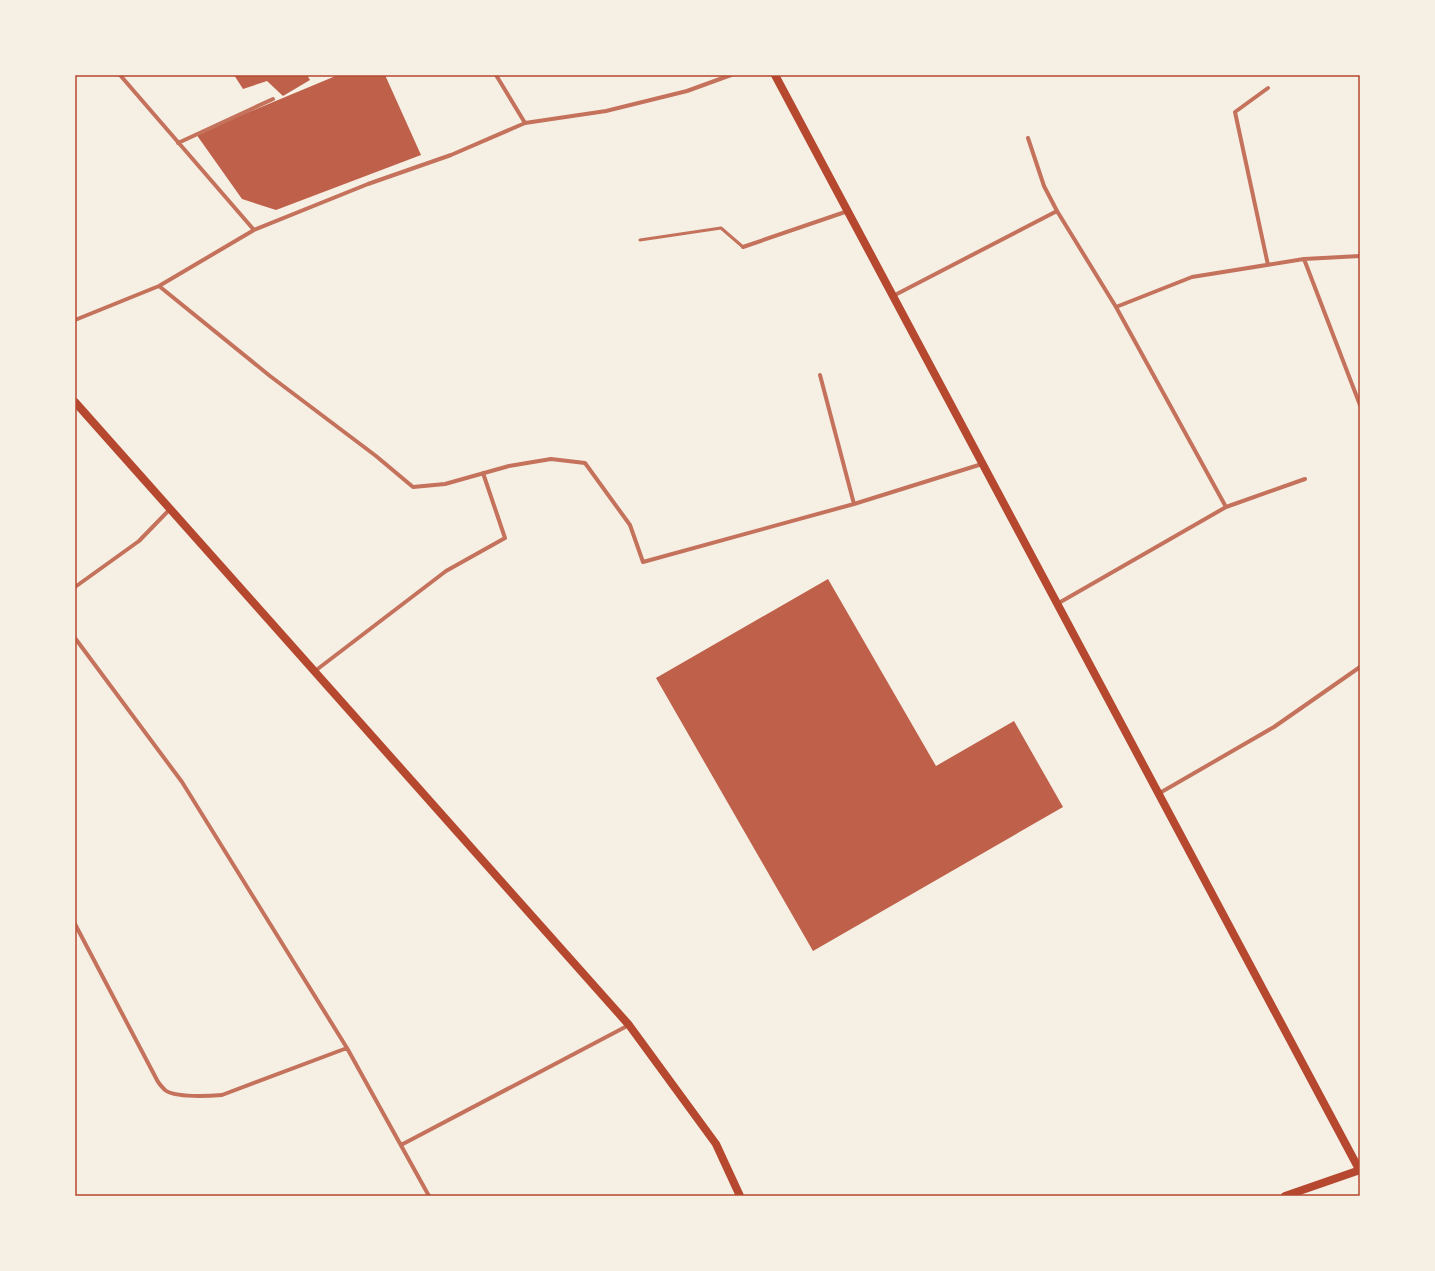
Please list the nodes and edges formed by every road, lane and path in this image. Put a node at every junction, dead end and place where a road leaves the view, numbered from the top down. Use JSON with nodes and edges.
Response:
{"nodes":[{"id":1,"x":120,"y":75,"type":"edge"},
{"id":2,"x":496,"y":75,"type":"edge"},
{"id":3,"x":731,"y":75,"type":"edge"},
{"id":4,"x":775,"y":75,"type":"edge"},
{"id":5,"x":1268,"y":88,"type":"dead end"},
{"id":6,"x":273,"y":99,"type":"dead end"},
{"id":7,"x":525,"y":123,"type":"junction"},
{"id":8,"x":1028,"y":138,"type":"dead end"},
{"id":9,"x":178,"y":142,"type":"junction"},
{"id":10,"x":848,"y":211,"type":"junction"},
{"id":11,"x":1057,"y":211,"type":"junction"},
{"id":12,"x":254,"y":230,"type":"junction"},
{"id":13,"x":640,"y":240,"type":"dead end"},
{"id":14,"x":743,"y":247,"type":"joint"},
{"id":15,"x":1360,"y":256,"type":"edge"},
{"id":16,"x":1304,"y":259,"type":"junction"},
{"id":17,"x":1268,"y":265,"type":"junction"},
{"id":18,"x":160,"y":286,"type":"junction"},
{"id":19,"x":893,"y":296,"type":"junction"},
{"id":20,"x":1116,"y":307,"type":"junction"},
{"id":21,"x":75,"y":320,"type":"edge"},
{"id":22,"x":820,"y":375,"type":"dead end"},
{"id":23,"x":75,"y":402,"type":"edge"},
{"id":24,"x":1360,"y":405,"type":"edge"},
{"id":25,"x":982,"y":464,"type":"junction"},
{"id":26,"x":483,"y":473,"type":"junction"},
{"id":27,"x":1305,"y":479,"type":"dead end"},
{"id":28,"x":854,"y":504,"type":"junction"},
{"id":29,"x":1226,"y":507,"type":"junction"},
{"id":30,"x":170,"y":508,"type":"junction"},
{"id":31,"x":75,"y":587,"type":"edge"},
{"id":32,"x":1057,"y":604,"type":"junction"},
{"id":33,"x":75,"y":638,"type":"edge"},
{"id":34,"x":1360,"y":666,"type":"edge"},
{"id":35,"x":315,"y":671,"type":"junction"},
{"id":36,"x":1158,"y":794,"type":"junction"},
{"id":37,"x":75,"y":924,"type":"edge"},
{"id":38,"x":629,"y":1025,"type":"junction"},
{"id":39,"x":347,"y":1048,"type":"junction"},
{"id":40,"x":401,"y":1145,"type":"junction"},
{"id":41,"x":1360,"y":1170,"type":"edge"},
{"id":42,"x":428,"y":1196,"type":"edge"},
{"id":43,"x":740,"y":1196,"type":"edge"},
{"id":44,"x":1284,"y":1196,"type":"edge"}],
"edges":[{"from":1,"to":9,"type":"street"},
{"from":2,"to":7,"type":"street"},
{"from":3,"to":7,"type":"street"},
{"from":4,"to":10,"type":"main road"},
{"from":5,"to":17,"type":"street"},
{"from":6,"to":9,"type":"street"},
{"from":7,"to":12,"type":"street"},
{"from":8,"to":11,"type":"street"},
{"from":9,"to":12,"type":"street"},
{"from":10,"to":14,"type":"street"},
{"from":10,"to":19,"type":"main road"},
{"from":11,"to":19,"type":"street"},
{"from":11,"to":20,"type":"street"},
{"from":12,"to":18,"type":"street"},
{"from":13,"to":14,"type":"lane"},
{"from":15,"to":16,"type":"street"},
{"from":16,"to":17,"type":"street"},
{"from":16,"to":24,"type":"street"},
{"from":17,"to":20,"type":"street"},
{"from":18,"to":21,"type":"street"},
{"from":18,"to":26,"type":"street"},
{"from":19,"to":25,"type":"main road"},
{"from":20,"to":29,"type":"street"},
{"from":22,"to":28,"type":"street"},
{"from":23,"to":30,"type":"main road"},
{"from":25,"to":28,"type":"street"},
{"from":25,"to":32,"type":"main road"},
{"from":26,"to":28,"type":"street"},
{"from":26,"to":35,"type":"street"},
{"from":27,"to":29,"type":"street"},
{"from":29,"to":32,"type":"street"},
{"from":30,"to":31,"type":"street"},
{"from":30,"to":35,"type":"main road"},
{"from":32,"to":36,"type":"main road"},
{"from":33,"to":39,"type":"street"},
{"from":34,"to":36,"type":"street"},
{"from":35,"to":38,"type":"main road"},
{"from":36,"to":41,"type":"main road"},
{"from":37,"to":39,"type":"street"},
{"from":38,"to":40,"type":"street"},
{"from":38,"to":43,"type":"main road"},
{"from":39,"to":40,"type":"street"},
{"from":40,"to":42,"type":"street"},
{"from":41,"to":44,"type":"main road"}]}
